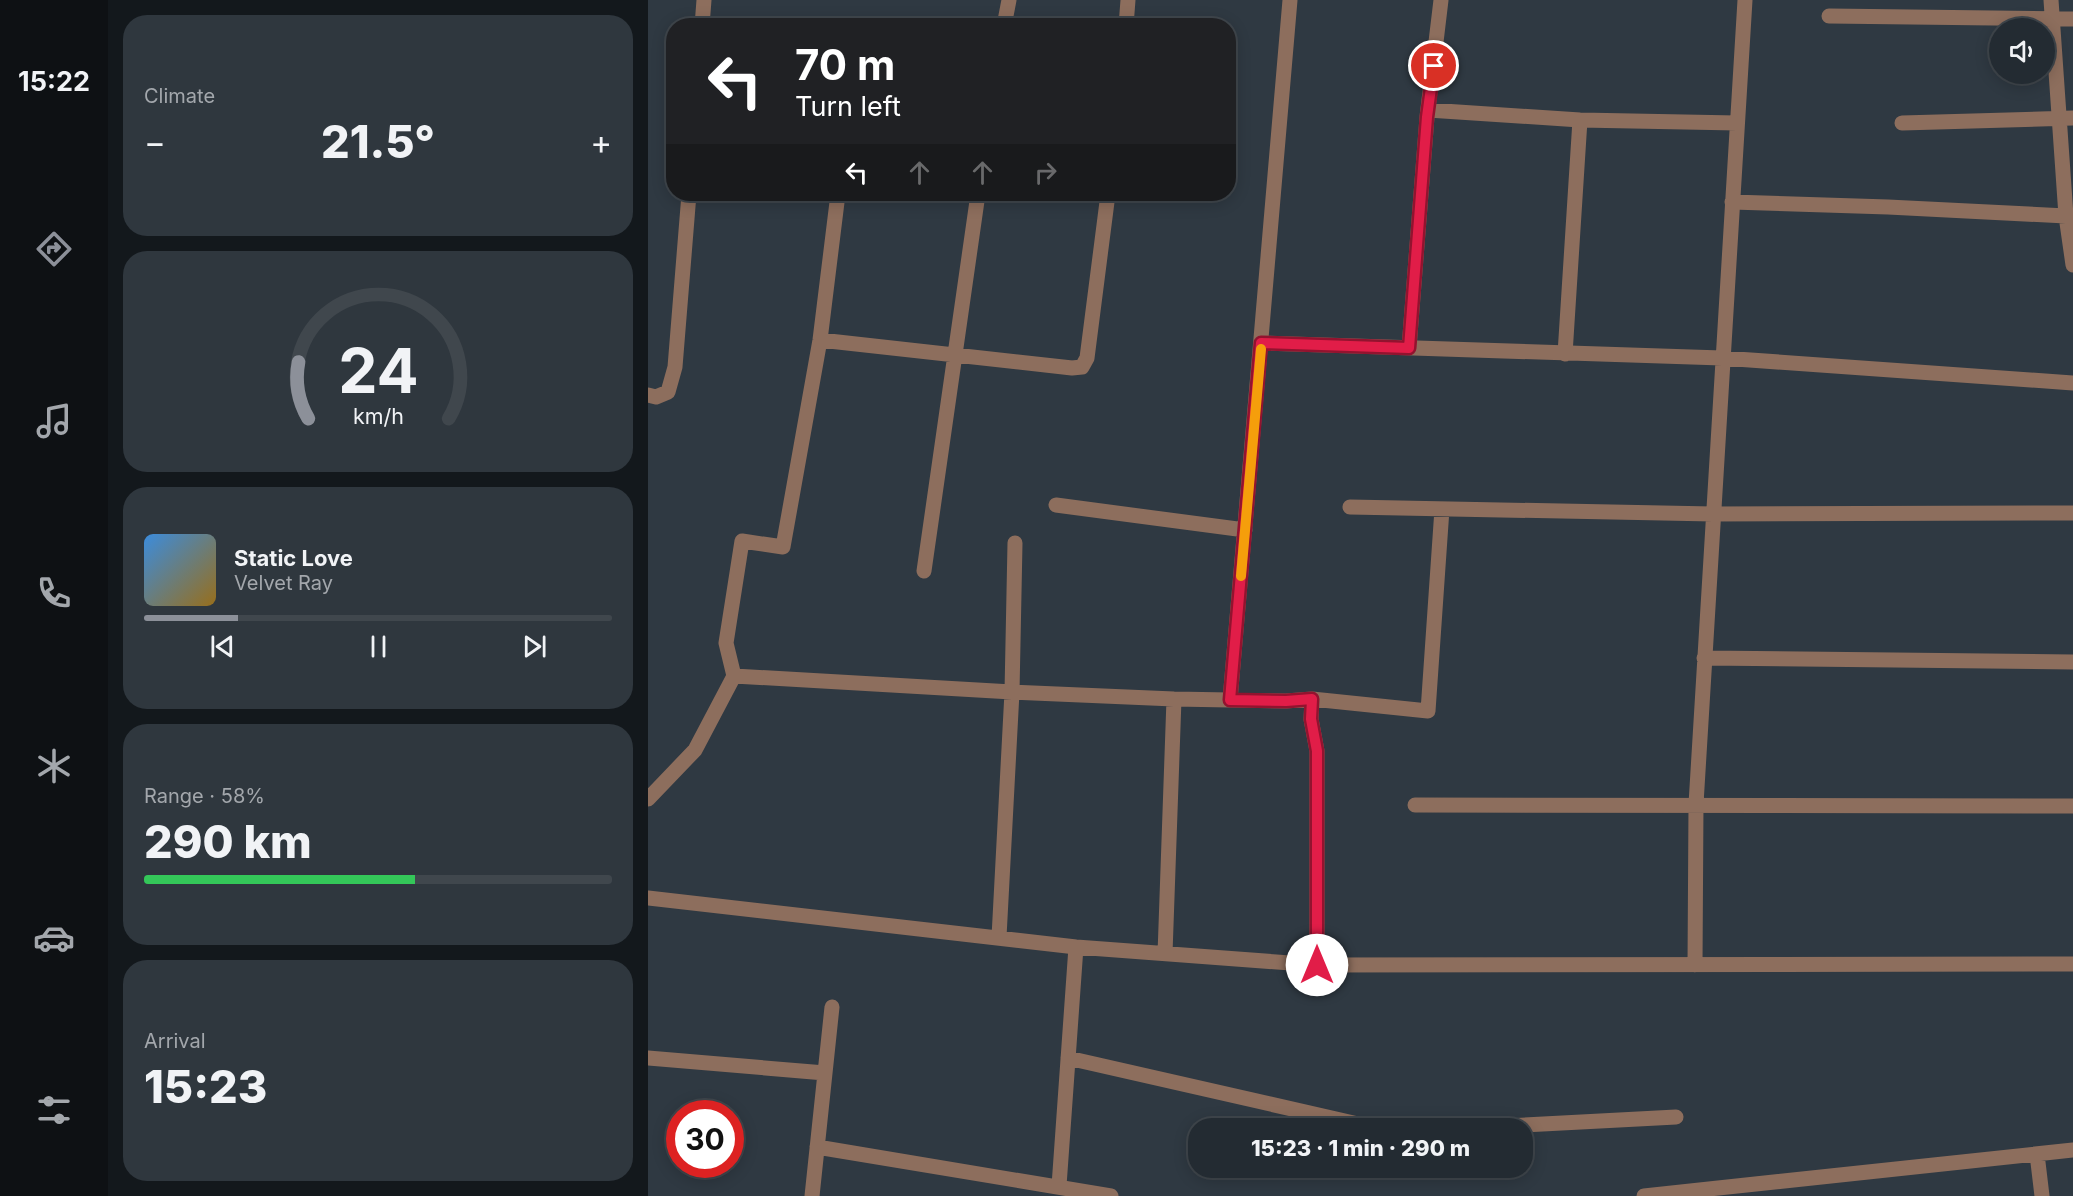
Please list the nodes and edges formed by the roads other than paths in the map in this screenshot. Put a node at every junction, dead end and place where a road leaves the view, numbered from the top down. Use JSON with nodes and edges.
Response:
{"nodes":[{"id":1,"x":704,"y":0,"type":"edge"},
{"id":2,"x":1009,"y":0,"type":"edge"},
{"id":3,"x":1128,"y":0,"type":"edge"},
{"id":4,"x":1290,"y":0,"type":"edge"},
{"id":5,"x":1441,"y":0,"type":"edge"},
{"id":6,"x":1745,"y":0,"type":"edge"},
{"id":7,"x":2050,"y":0,"type":"edge"},
{"id":8,"x":1829,"y":16,"type":"dead end"},
{"id":9,"x":703,"y":18,"type":"edge"},
{"id":10,"x":1006,"y":18,"type":"edge"},
{"id":11,"x":1127,"y":18,"type":"edge"},
{"id":12,"x":1989,"y":18,"type":"edge"},
{"id":13,"x":2052,"y":18,"type":"edge"},
{"id":14,"x":2055,"y":19,"type":"edge"},
{"id":15,"x":2073,"y":19,"type":"edge"},
{"id":16,"x":2055,"y":40,"type":"edge"},
{"id":17,"x":1428,"y":110,"type":"junction"},
{"id":18,"x":2066,"y":118,"type":"edge"},
{"id":19,"x":1580,"y":120,"type":"junction"},
{"id":20,"x":1737,"y":123,"type":"junction"},
{"id":21,"x":1902,"y":123,"type":"dead end"},
{"id":22,"x":688,"y":201,"type":"edge"},
{"id":23,"x":837,"y":201,"type":"edge"},
{"id":24,"x":977,"y":201,"type":"edge"},
{"id":25,"x":1107,"y":201,"type":"edge"},
{"id":26,"x":1732,"y":202,"type":"junction"},
{"id":27,"x":2066,"y":216,"type":"junction"},
{"id":28,"x":2073,"y":266,"type":"edge"},
{"id":29,"x":820,"y":340,"type":"junction"},
{"id":30,"x":1261,"y":343,"type":"junction"},
{"id":31,"x":1409,"y":348,"type":"junction"},
{"id":32,"x":1565,"y":354,"type":"junction"},
{"id":33,"x":955,"y":356,"type":"junction"},
{"id":34,"x":1722,"y":358,"type":"junction"},
{"id":35,"x":2073,"y":383,"type":"edge"},
{"id":36,"x":648,"y":395,"type":"edge"},
{"id":37,"x":1056,"y":505,"type":"dead end"},
{"id":38,"x":1350,"y":507,"type":"dead end"},
{"id":39,"x":1442,"y":509,"type":"junction"},
{"id":40,"x":1713,"y":513,"type":"junction"},
{"id":41,"x":2073,"y":513,"type":"edge"},
{"id":42,"x":1245,"y":530,"type":"junction"},
{"id":43,"x":1015,"y":543,"type":"dead end"},
{"id":44,"x":924,"y":571,"type":"dead end"},
{"id":45,"x":1704,"y":658,"type":"junction"},
{"id":46,"x":2073,"y":662,"type":"edge"},
{"id":47,"x":734,"y":676,"type":"junction"},
{"id":48,"x":1012,"y":692,"type":"junction"},
{"id":49,"x":1174,"y":699,"type":"junction"},
{"id":50,"x":1312,"y":699,"type":"junction"},
{"id":51,"x":1230,"y":700,"type":"junction"},
{"id":52,"x":648,"y":799,"type":"edge"},
{"id":53,"x":1695,"y":804,"type":"junction"},
{"id":54,"x":1415,"y":805,"type":"dead end"},
{"id":55,"x":2073,"y":806,"type":"edge"},
{"id":56,"x":648,"y":898,"type":"edge"},
{"id":57,"x":999,"y":937,"type":"junction"},
{"id":58,"x":1077,"y":947,"type":"junction"},
{"id":59,"x":1165,"y":954,"type":"junction"},
{"id":60,"x":2073,"y":964,"type":"edge"},
{"id":61,"x":1317,"y":965,"type":"junction"},
{"id":62,"x":1695,"y":965,"type":"junction"},
{"id":63,"x":832,"y":1007,"type":"dead end"},
{"id":64,"x":648,"y":1058,"type":"edge"},
{"id":65,"x":1068,"y":1058,"type":"junction"},
{"id":66,"x":825,"y":1073,"type":"junction"},
{"id":67,"x":1676,"y":1117,"type":"dead end"},
{"id":68,"x":1332,"y":1118,"type":"edge"},
{"id":69,"x":1533,"y":1125,"type":"edge"},
{"id":70,"x":817,"y":1147,"type":"junction"},
{"id":71,"x":2073,"y":1150,"type":"edge"},
{"id":72,"x":2037,"y":1154,"type":"junction"},
{"id":73,"x":1059,"y":1186,"type":"junction"},
{"id":74,"x":1747,"y":1191,"type":"edge"},
{"id":75,"x":812,"y":1196,"type":"edge"},
{"id":76,"x":1111,"y":1196,"type":"edge"},
{"id":77,"x":1644,"y":1196,"type":"edge"},
{"id":78,"x":2042,"y":1196,"type":"edge"}],
"edges":[{"from":1,"to":9,"type":"street"},
{"from":2,"to":10,"type":"street"},
{"from":3,"to":11,"type":"street"},
{"from":4,"to":30,"type":"street"},
{"from":5,"to":17,"type":"street"},
{"from":6,"to":20,"type":"street"},
{"from":7,"to":13,"type":"street"},
{"from":8,"to":12,"type":"street"},
{"from":14,"to":15,"type":"street"},
{"from":16,"to":18,"type":"street"},
{"from":17,"to":19,"type":"street"},
{"from":17,"to":31,"type":"street"},
{"from":18,"to":21,"type":"street"},
{"from":18,"to":27,"type":"street"},
{"from":19,"to":20,"type":"street"},
{"from":19,"to":32,"type":"street"},
{"from":20,"to":26,"type":"street"},
{"from":22,"to":36,"type":"street"},
{"from":23,"to":29,"type":"street"},
{"from":24,"to":33,"type":"street"},
{"from":25,"to":33,"type":"street"},
{"from":26,"to":27,"type":"street"},
{"from":26,"to":34,"type":"street"},
{"from":27,"to":28,"type":"street"},
{"from":29,"to":33,"type":"street"},
{"from":29,"to":47,"type":"street"},
{"from":30,"to":31,"type":"street"},
{"from":30,"to":42,"type":"street"},
{"from":31,"to":32,"type":"street"},
{"from":32,"to":34,"type":"street"},
{"from":33,"to":44,"type":"street"},
{"from":34,"to":35,"type":"street"},
{"from":34,"to":40,"type":"street"},
{"from":37,"to":42,"type":"street"},
{"from":38,"to":39,"type":"street"},
{"from":39,"to":40,"type":"street"},
{"from":39,"to":50,"type":"street"},
{"from":40,"to":41,"type":"street"},
{"from":40,"to":45,"type":"street"},
{"from":42,"to":51,"type":"street"},
{"from":43,"to":48,"type":"street"},
{"from":45,"to":46,"type":"street"},
{"from":45,"to":53,"type":"street"},
{"from":47,"to":48,"type":"street"},
{"from":47,"to":52,"type":"street"},
{"from":48,"to":49,"type":"street"},
{"from":48,"to":57,"type":"street"},
{"from":49,"to":51,"type":"street"},
{"from":49,"to":59,"type":"street"},
{"from":50,"to":51,"type":"street"},
{"from":50,"to":61,"type":"street"},
{"from":53,"to":54,"type":"street"},
{"from":53,"to":55,"type":"street"},
{"from":53,"to":62,"type":"street"},
{"from":56,"to":57,"type":"street"},
{"from":57,"to":58,"type":"street"},
{"from":58,"to":59,"type":"street"},
{"from":58,"to":65,"type":"street"},
{"from":59,"to":61,"type":"street"},
{"from":60,"to":62,"type":"street"},
{"from":61,"to":62,"type":"street"},
{"from":63,"to":66,"type":"street"},
{"from":64,"to":66,"type":"street"},
{"from":65,"to":68,"type":"street"},
{"from":65,"to":73,"type":"street"},
{"from":66,"to":70,"type":"street"},
{"from":67,"to":69,"type":"street"},
{"from":70,"to":73,"type":"street"},
{"from":70,"to":75,"type":"street"},
{"from":71,"to":72,"type":"street"},
{"from":72,"to":74,"type":"street"},
{"from":72,"to":78,"type":"street"},
{"from":73,"to":76,"type":"street"},
{"from":74,"to":77,"type":"street"}]}
